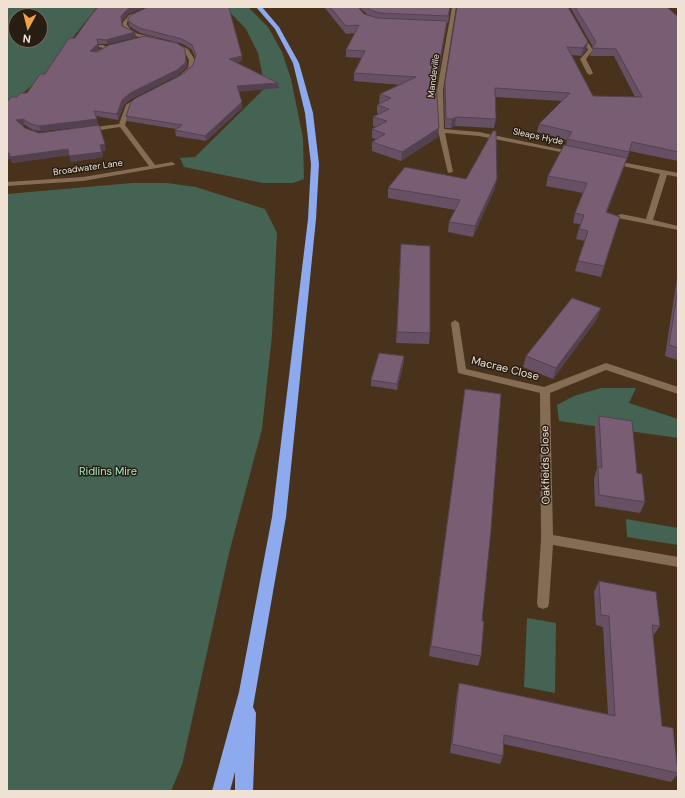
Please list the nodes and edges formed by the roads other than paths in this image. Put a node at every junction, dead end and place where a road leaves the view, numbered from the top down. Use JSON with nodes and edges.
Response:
{"nodes":[{"id":1,"x":154,"y":7,"type":"edge"},
{"id":2,"x":259,"y":7,"type":"edge"},
{"id":3,"x":454,"y":7,"type":"edge"},
{"id":4,"x":580,"y":30,"type":"edge"},
{"id":5,"x":146,"y":38,"type":"junction"},
{"id":6,"x":133,"y":42,"type":"edge"},
{"id":7,"x":101,"y":46,"type":"edge"},
{"id":8,"x":95,"y":55,"type":"edge"},
{"id":9,"x":590,"y":73,"type":"dead end"},
{"id":10,"x":176,"y":80,"type":"edge"},
{"id":11,"x":147,"y":94,"type":"edge"},
{"id":12,"x":122,"y":125,"type":"junction"},
{"id":13,"x":83,"y":130,"type":"edge"},
{"id":14,"x":441,"y":131,"type":"junction"},
{"id":15,"x":579,"y":155,"type":"edge"},
{"id":16,"x":602,"y":160,"type":"edge"},
{"id":17,"x":172,"y":164,"type":"dead end"},
{"id":18,"x":153,"y":167,"type":"junction"},
{"id":19,"x":450,"y":172,"type":"dead end"},
{"id":20,"x":664,"y":172,"type":"junction"},
{"id":21,"x":678,"y":175,"type":"edge"},
{"id":22,"x":7,"y":184,"type":"edge"},
{"id":23,"x":621,"y":216,"type":"edge"},
{"id":24,"x":649,"y":221,"type":"junction"},
{"id":25,"x":678,"y":228,"type":"edge"},
{"id":26,"x":455,"y":323,"type":"dead end"},
{"id":27,"x":678,"y":391,"type":"edge"},
{"id":28,"x":545,"y":392,"type":"junction"},
{"id":29,"x":547,"y":538,"type":"junction"},
{"id":30,"x":678,"y":562,"type":"edge"},
{"id":31,"x":543,"y":602,"type":"dead end"},
{"id":32,"x":248,"y":692,"type":"junction"},
{"id":33,"x":221,"y":791,"type":"edge"},
{"id":34,"x":244,"y":791,"type":"edge"}],
"edges":[{"from":1,"to":5,"type":"street"},
{"from":2,"to":32,"type":"highway"},
{"from":3,"to":14,"type":"street","name":"Mandeville"},
{"from":4,"to":9,"type":"street"},
{"from":5,"to":6,"type":"street"},
{"from":5,"to":10,"type":"street"},
{"from":7,"to":8,"type":"street"},
{"from":11,"to":12,"type":"street"},
{"from":12,"to":13,"type":"street"},
{"from":12,"to":18,"type":"street"},
{"from":14,"to":15,"type":"street","name":"Sleaps Hyde"},
{"from":14,"to":19,"type":"street","name":"Mandeville"},
{"from":16,"to":20,"type":"street"},
{"from":17,"to":18,"type":"street","name":"Broadwater Lane"},
{"from":18,"to":22,"type":"street","name":"Broadwater Lane"},
{"from":20,"to":21,"type":"street"},
{"from":20,"to":24,"type":"street"},
{"from":23,"to":24,"type":"street"},
{"from":24,"to":25,"type":"street"},
{"from":26,"to":28,"type":"street","name":"Macrae Close"},
{"from":27,"to":28,"type":"street","name":"Macrae Close"},
{"from":28,"to":29,"type":"street","name":"Oakfields Close"},
{"from":29,"to":30,"type":"street"},
{"from":29,"to":31,"type":"street","name":"Oakfields Close"},
{"from":32,"to":33,"type":"highway"},
{"from":32,"to":34,"type":"highway"}]}
